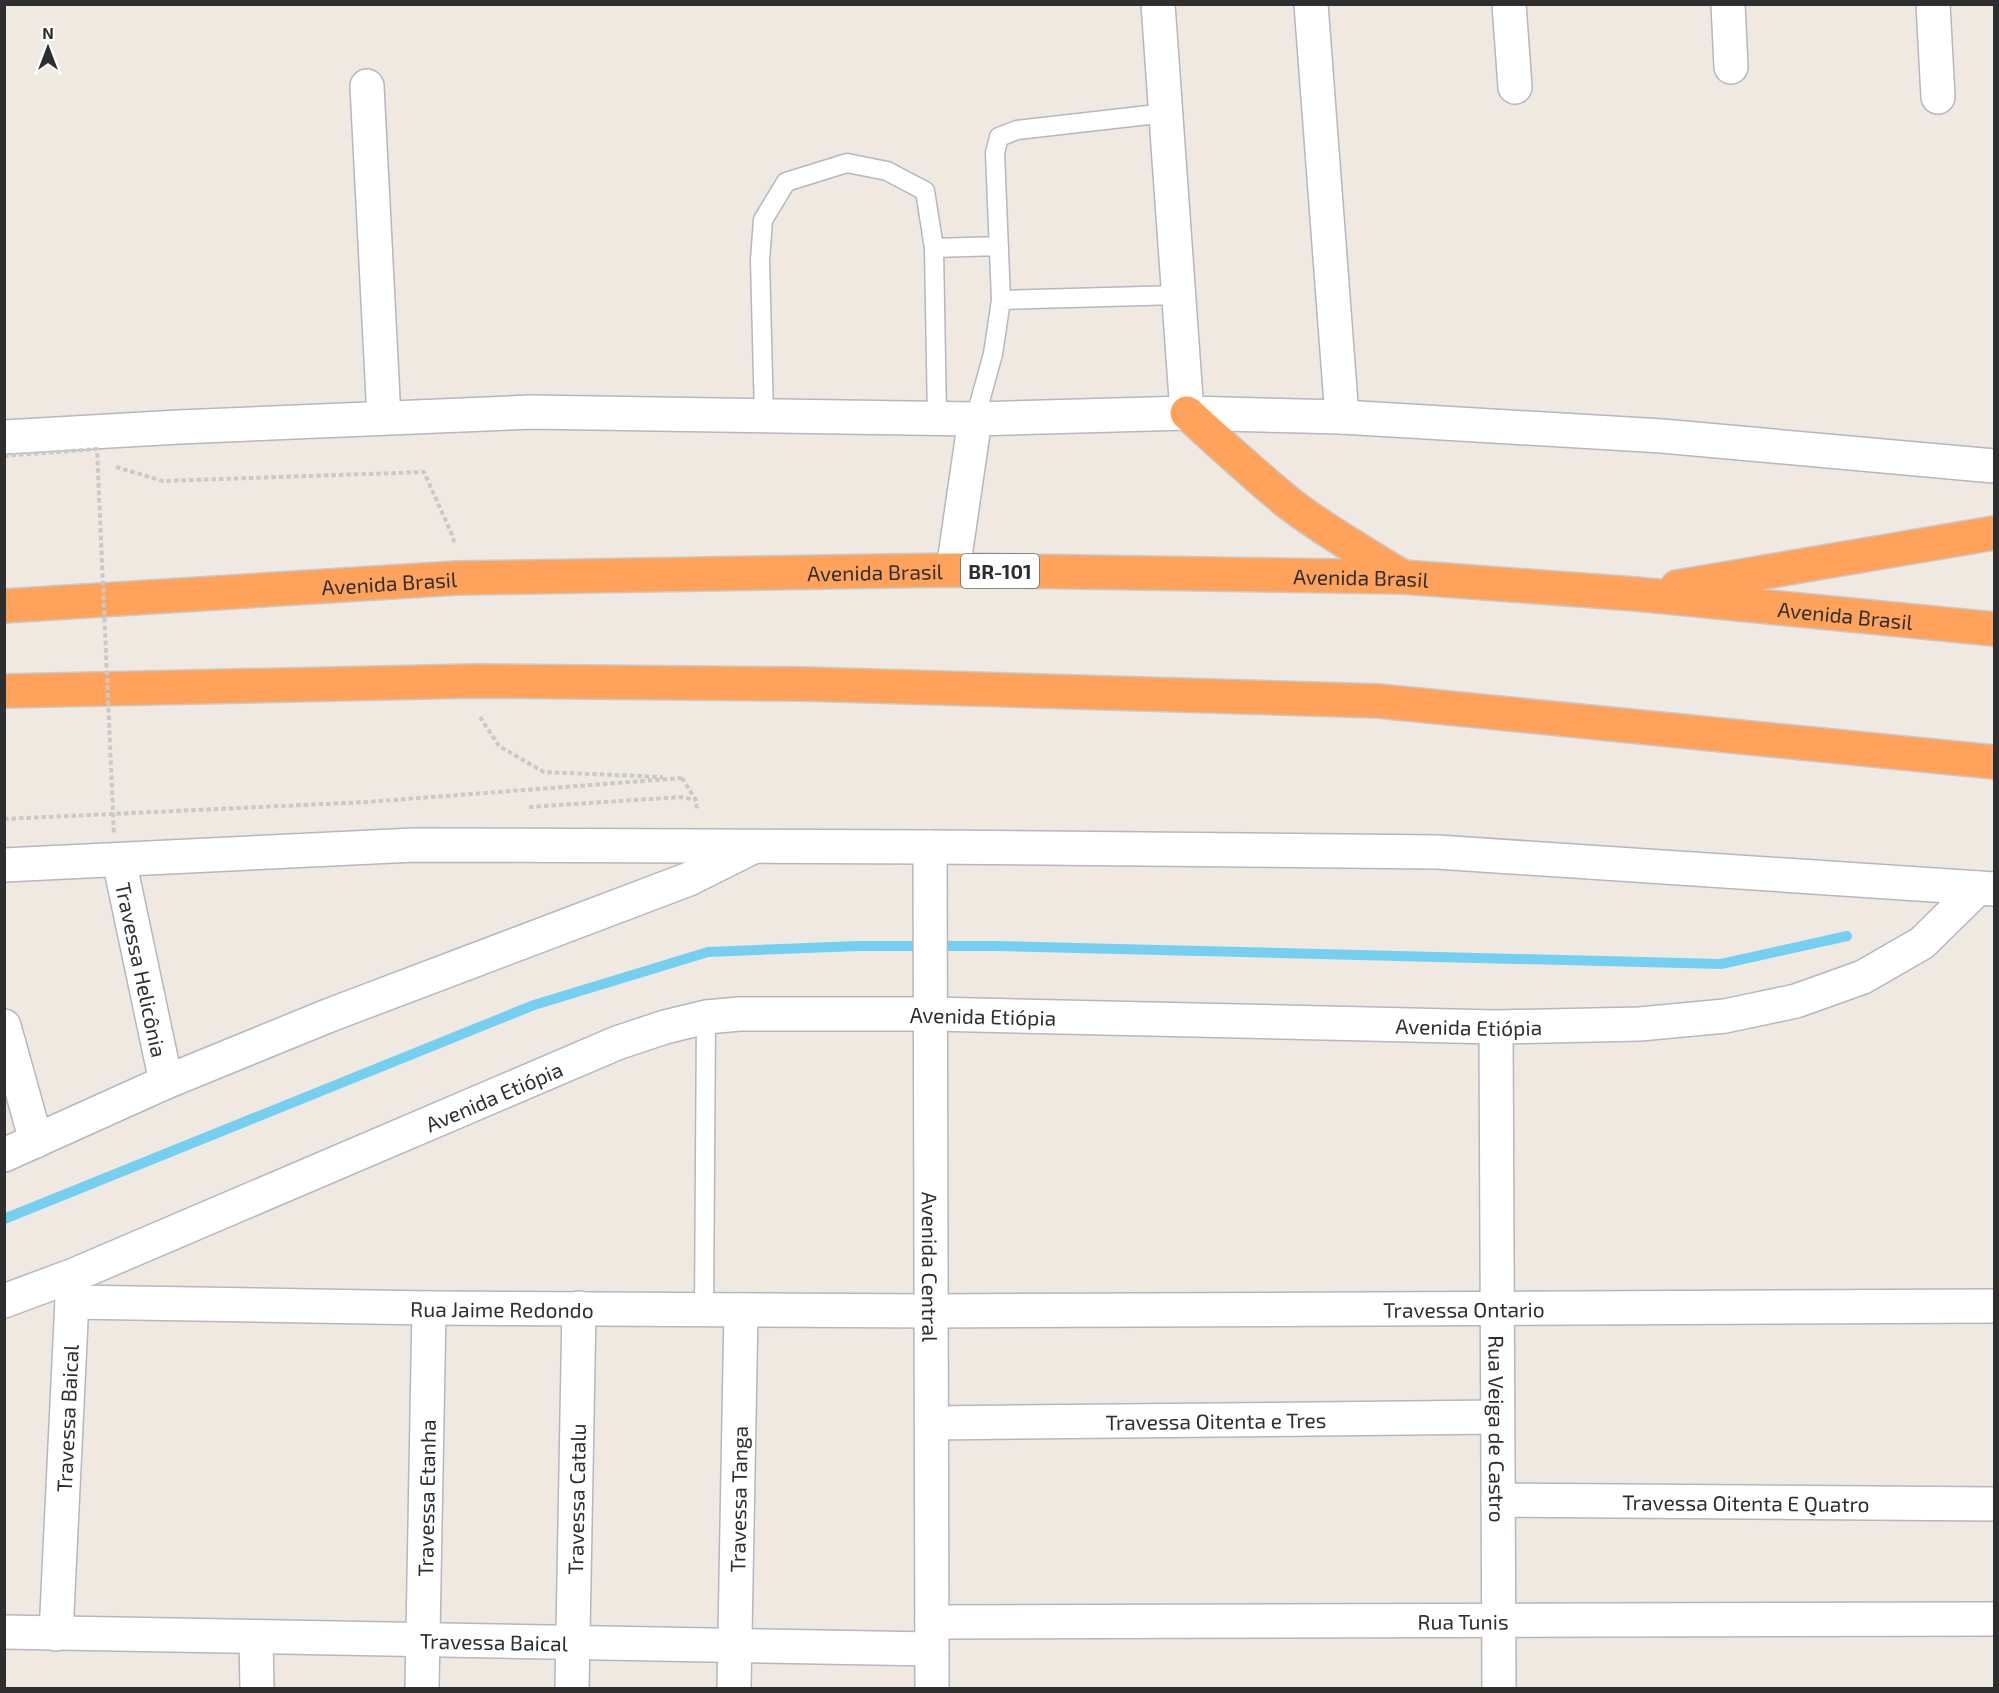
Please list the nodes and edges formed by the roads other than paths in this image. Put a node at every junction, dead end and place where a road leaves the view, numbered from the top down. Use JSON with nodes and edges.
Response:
{"nodes":[{"id":1,"x":1158,"y":4,"type":"edge"},
{"id":2,"x":1311,"y":4,"type":"edge"},
{"id":3,"x":1509,"y":4,"type":"edge"},
{"id":4,"x":1728,"y":4,"type":"edge"},
{"id":5,"x":1933,"y":4,"type":"edge"},
{"id":6,"x":1731,"y":67,"type":"dead end"},
{"id":7,"x":367,"y":86,"type":"dead end"},
{"id":8,"x":1515,"y":87,"type":"dead end"},
{"id":9,"x":1938,"y":98,"type":"dead end"},
{"id":10,"x":1166,"y":113,"type":"junction"},
{"id":11,"x":999,"y":246,"type":"junction"},
{"id":12,"x":934,"y":248,"type":"junction"},
{"id":13,"x":1178,"y":295,"type":"junction"},
{"id":14,"x":1001,"y":300,"type":"junction"},
{"id":15,"x":1187,"y":413,"type":"junction"},
{"id":16,"x":764,"y":416,"type":"junction"},
{"id":17,"x":1342,"y":417,"type":"junction"},
{"id":18,"x":384,"y":418,"type":"junction"},
{"id":19,"x":937,"y":418,"type":"junction"},
{"id":20,"x":975,"y":419,"type":"junction"},
{"id":21,"x":4,"y":437,"type":"edge"},
{"id":22,"x":1995,"y":466,"type":"edge"},
{"id":23,"x":1995,"y":532,"type":"edge"},
{"id":24,"x":953,"y":570,"type":"junction"},
{"id":25,"x":1403,"y":577,"type":"junction"},
{"id":26,"x":1636,"y":594,"type":"junction"},
{"id":27,"x":4,"y":606,"type":"edge"},
{"id":28,"x":1995,"y":629,"type":"edge"},
{"id":29,"x":4,"y":691,"type":"edge"},
{"id":30,"x":1995,"y":762,"type":"edge"},
{"id":31,"x":753,"y":847,"type":"junction"},
{"id":32,"x":930,"y":847,"type":"junction"},
{"id":33,"x":117,"y":848,"type":"junction"},
{"id":34,"x":4,"y":865,"type":"edge"},
{"id":35,"x":1986,"y":888,"type":"edge"},
{"id":36,"x":932,"y":1014,"type":"junction"},
{"id":37,"x":706,"y":1017,"type":"junction"},
{"id":38,"x":4,"y":1026,"type":"edge"},
{"id":39,"x":1496,"y":1027,"type":"junction"},
{"id":40,"x":166,"y":1082,"type":"junction"},
{"id":41,"x":36,"y":1141,"type":"junction"},
{"id":42,"x":4,"y":1155,"type":"edge"},
{"id":43,"x":73,"y":1288,"type":"junction"},
{"id":44,"x":4,"y":1301,"type":"edge"},
{"id":45,"x":1995,"y":1306,"type":"edge"},
{"id":46,"x":429,"y":1308,"type":"junction"},
{"id":47,"x":579,"y":1308,"type":"junction"},
{"id":48,"x":704,"y":1310,"type":"junction"},
{"id":49,"x":741,"y":1310,"type":"junction"},
{"id":50,"x":1496,"y":1310,"type":"junction"},
{"id":51,"x":932,"y":1311,"type":"junction"},
{"id":52,"x":1497,"y":1417,"type":"junction"},
{"id":53,"x":932,"y":1423,"type":"junction"},
{"id":54,"x":1498,"y":1500,"type":"junction"},
{"id":55,"x":1995,"y":1504,"type":"edge"},
{"id":56,"x":1995,"y":1619,"type":"edge"},
{"id":57,"x":1498,"y":1620,"type":"junction"},
{"id":58,"x":4,"y":1632,"type":"edge"},
{"id":59,"x":56,"y":1634,"type":"junction"},
{"id":60,"x":932,"y":1636,"type":"junction"},
{"id":61,"x":256,"y":1637,"type":"junction"},
{"id":62,"x":423,"y":1640,"type":"junction"},
{"id":63,"x":573,"y":1643,"type":"junction"},
{"id":64,"x":735,"y":1646,"type":"junction"},
{"id":65,"x":256,"y":1689,"type":"edge"},
{"id":66,"x":422,"y":1689,"type":"edge"},
{"id":67,"x":572,"y":1689,"type":"edge"},
{"id":68,"x":734,"y":1689,"type":"edge"},
{"id":69,"x":932,"y":1689,"type":"edge"},
{"id":70,"x":1499,"y":1689,"type":"edge"}],
"edges":[{"from":1,"to":10,"type":"street"},
{"from":2,"to":17,"type":"street"},
{"from":3,"to":8,"type":"street"},
{"from":4,"to":6,"type":"street"},
{"from":5,"to":9,"type":"street"},
{"from":7,"to":18,"type":"street"},
{"from":10,"to":11,"type":"lane"},
{"from":10,"to":13,"type":"street"},
{"from":11,"to":12,"type":"lane"},
{"from":11,"to":14,"type":"lane"},
{"from":12,"to":16,"type":"lane"},
{"from":12,"to":19,"type":"lane"},
{"from":13,"to":14,"type":"lane"},
{"from":13,"to":15,"type":"street"},
{"from":14,"to":20,"type":"lane"},
{"from":15,"to":17,"type":"street"},
{"from":15,"to":20,"type":"street"},
{"from":15,"to":25,"type":"highway"},
{"from":16,"to":18,"type":"street"},
{"from":16,"to":19,"type":"street"},
{"from":17,"to":22,"type":"street"},
{"from":18,"to":21,"type":"street"},
{"from":19,"to":20,"type":"street"},
{"from":20,"to":24,"type":"street"},
{"from":23,"to":26,"type":"highway"},
{"from":24,"to":25,"type":"highway","name":"Avenida Brasil","number":"BR-101"},
{"from":24,"to":27,"type":"highway","name":"Avenida Brasil","number":"BR-101"},
{"from":25,"to":26,"type":"highway","name":"Avenida Brasil","number":"BR-101"},
{"from":26,"to":28,"type":"highway","name":"Avenida Brasil","number":"BR-101"},
{"from":29,"to":30,"type":"highway"},
{"from":31,"to":32,"type":"street"},
{"from":31,"to":33,"type":"street"},
{"from":31,"to":40,"type":"street"},
{"from":32,"to":35,"type":"street"},
{"from":32,"to":36,"type":"street","name":"Avenida Central"},
{"from":33,"to":34,"type":"street"},
{"from":33,"to":40,"type":"street","name":"Travessa Helicônia"},
{"from":35,"to":39,"type":"street","name":"Avenida Etiópia"},
{"from":36,"to":37,"type":"street","name":"Avenida Etiópia"},
{"from":36,"to":39,"type":"street","name":"Avenida Etiópia"},
{"from":36,"to":51,"type":"street","name":"Avenida Central"},
{"from":37,"to":43,"type":"street","name":"Avenida Etiópia"},
{"from":37,"to":48,"type":"lane"},
{"from":38,"to":41,"type":"street"},
{"from":39,"to":50,"type":"street","name":"Rua Veiga de Castro"},
{"from":40,"to":41,"type":"street"},
{"from":41,"to":42,"type":"street"},
{"from":43,"to":44,"type":"street","name":"Avenida Etiópia"},
{"from":43,"to":46,"type":"street","name":"Rua Jaime Redondo"},
{"from":43,"to":59,"type":"street","name":"Travessa Baical"},
{"from":45,"to":50,"type":"street","name":"Travessa Ontario"},
{"from":46,"to":47,"type":"street","name":"Rua Jaime Redondo"},
{"from":46,"to":62,"type":"street","name":"Travessa Etanha"},
{"from":47,"to":48,"type":"street","name":"Rua Jaime Redondo"},
{"from":47,"to":63,"type":"street","name":"Travessa Catalu"},
{"from":48,"to":49,"type":"street","name":"Rua Jaime Redondo"},
{"from":49,"to":51,"type":"street","name":"Rua Jaime Redondo"},
{"from":49,"to":64,"type":"street","name":"Travessa Tanga"},
{"from":50,"to":51,"type":"street","name":"Travessa Ontario"},
{"from":50,"to":52,"type":"street","name":"Rua Veiga de Castro"},
{"from":51,"to":53,"type":"street","name":"Avenida Central"},
{"from":52,"to":53,"type":"street","name":"Travessa Oitenta e Tres"},
{"from":52,"to":54,"type":"street","name":"Rua Veiga de Castro"},
{"from":53,"to":60,"type":"street","name":"Avenida Central"},
{"from":54,"to":55,"type":"street","name":"Travessa Oitenta E Quatro"},
{"from":54,"to":57,"type":"street","name":"Rua Veiga de Castro"},
{"from":56,"to":57,"type":"street","name":"Rua Tunis"},
{"from":57,"to":60,"type":"street","name":"Rua Tunis"},
{"from":57,"to":70,"type":"street","name":"Rua Veiga de Castro"},
{"from":58,"to":59,"type":"street","name":"Travessa Baical"},
{"from":59,"to":61,"type":"street","name":"Travessa Baical"},
{"from":60,"to":64,"type":"street","name":"Travessa Baical"},
{"from":60,"to":69,"type":"street","name":"Avenida Central"},
{"from":61,"to":62,"type":"street","name":"Travessa Baical"},
{"from":61,"to":65,"type":"street"},
{"from":62,"to":63,"type":"street","name":"Travessa Baical"},
{"from":62,"to":66,"type":"street","name":"Travessa Etanha"},
{"from":63,"to":64,"type":"street","name":"Travessa Baical"},
{"from":63,"to":67,"type":"street","name":"Travessa Catalu"},
{"from":64,"to":68,"type":"street","name":"Travessa Tanga"}]}
